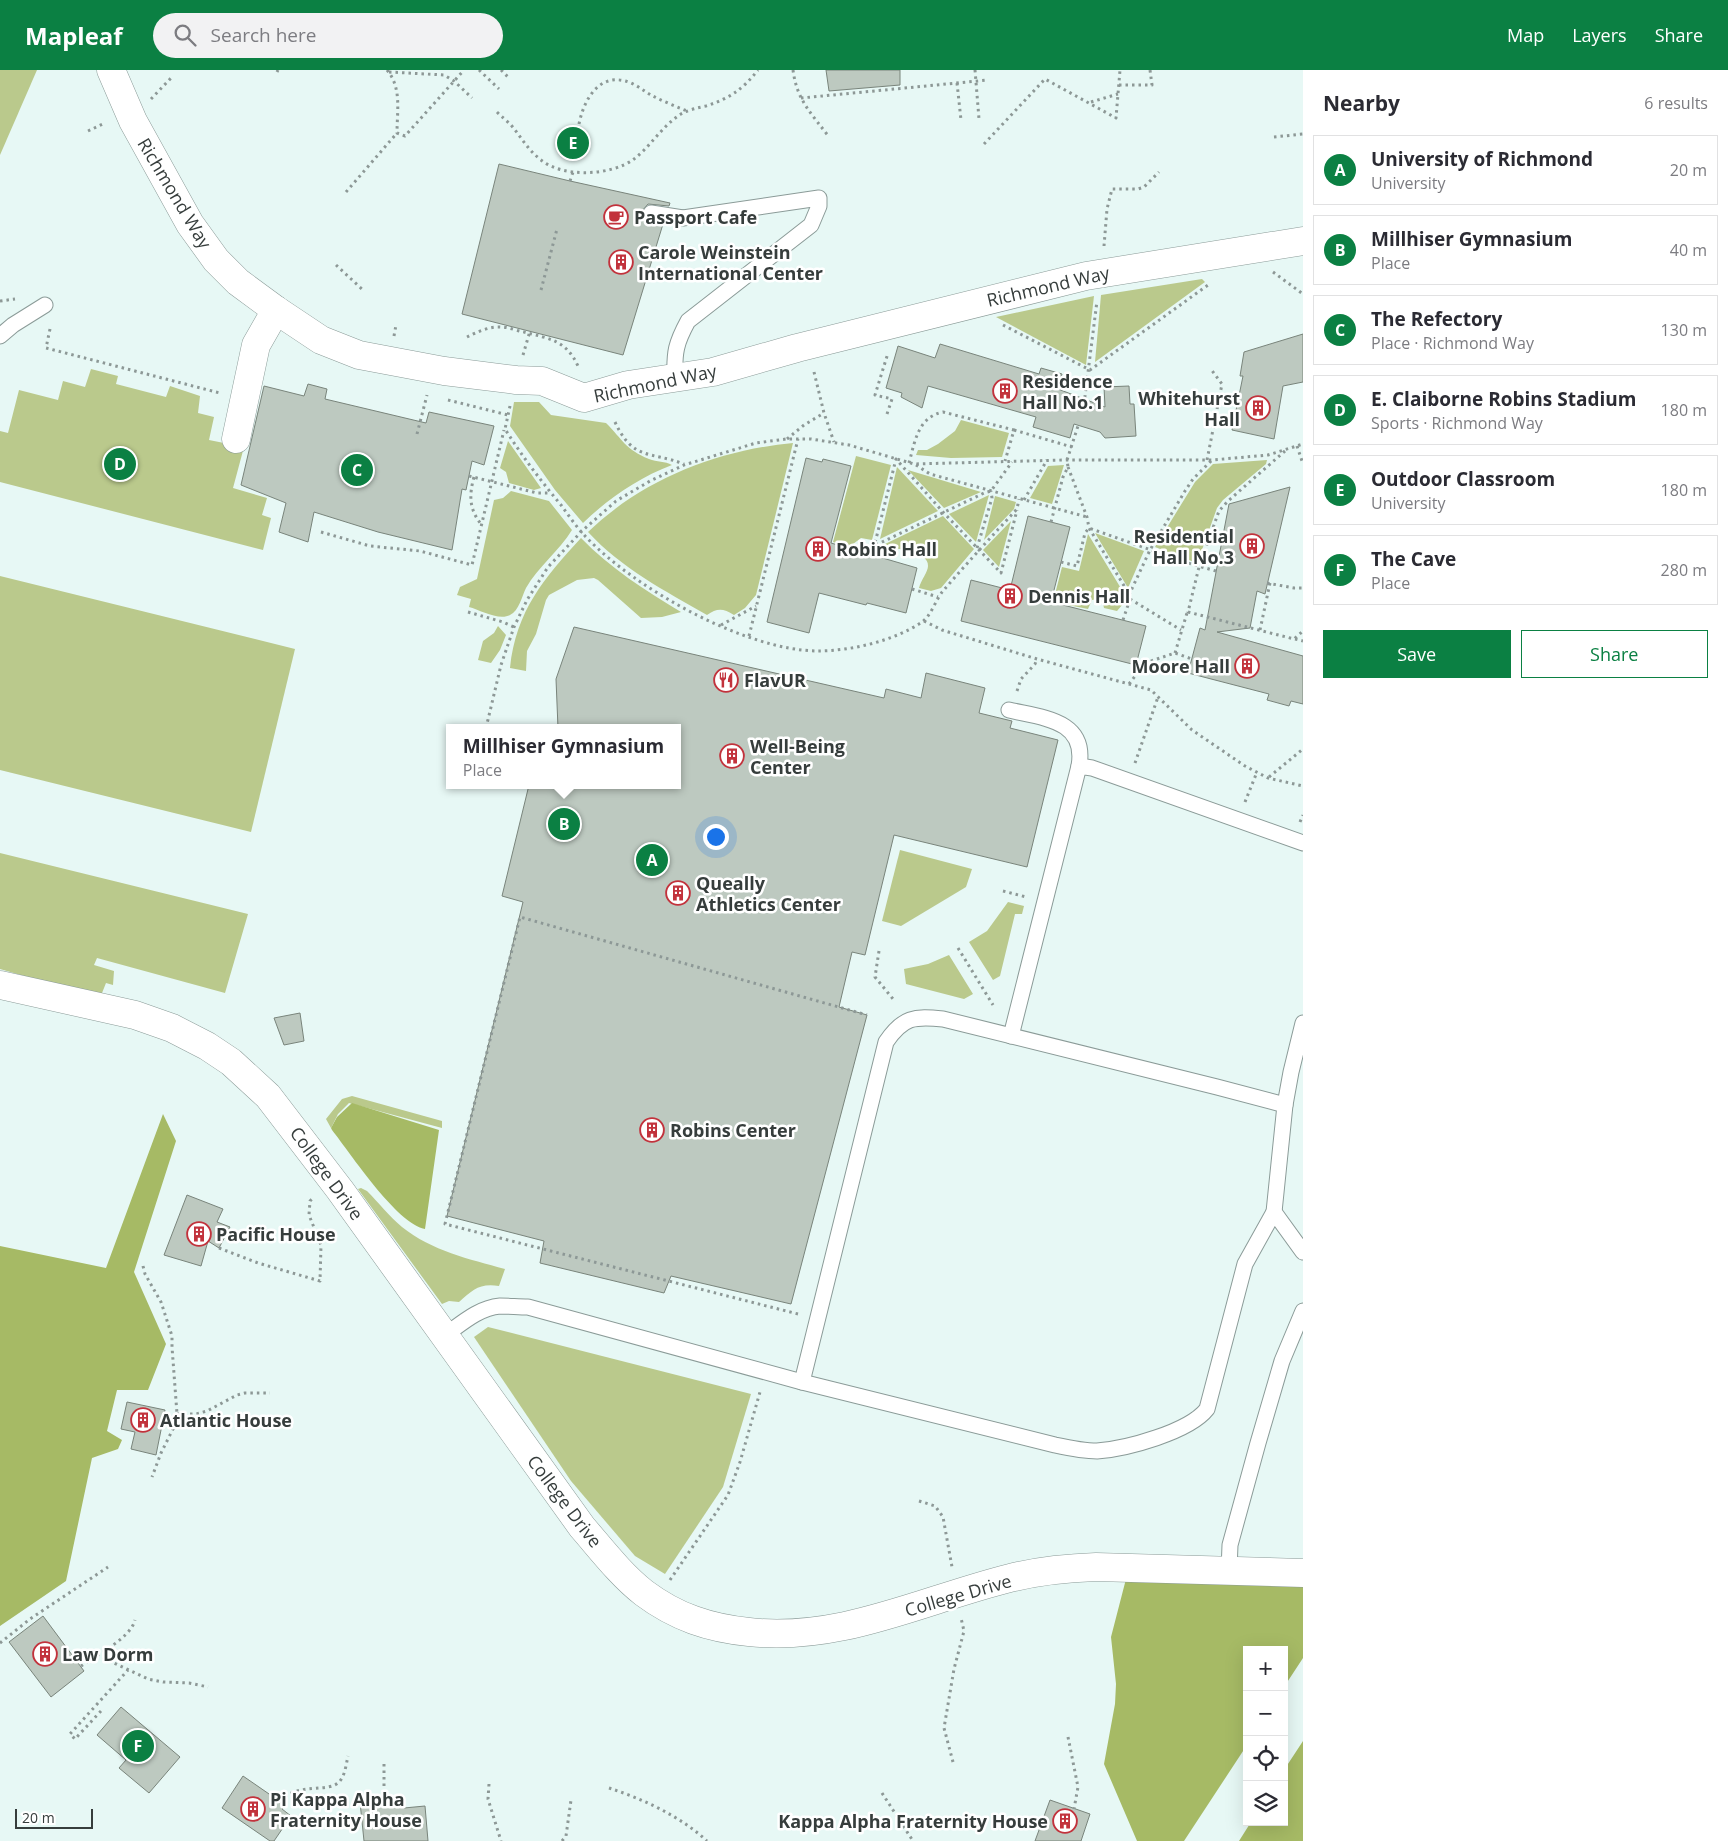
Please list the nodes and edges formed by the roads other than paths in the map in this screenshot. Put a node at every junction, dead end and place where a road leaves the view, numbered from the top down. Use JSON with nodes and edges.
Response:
{"nodes":[{"id":1,"x":111,"y":70,"type":"edge"},
{"id":2,"x":651,"y":213,"type":"dead end"},
{"id":3,"x":1303,"y":241,"type":"edge"},
{"id":4,"x":45,"y":305,"type":"dead end"},
{"id":5,"x":276,"y":310,"type":"junction"},
{"id":6,"x":0,"y":336,"type":"edge"},
{"id":7,"x":676,"y":378,"type":"junction"},
{"id":8,"x":236,"y":438,"type":"dead end"},
{"id":9,"x":1009,"y":710,"type":"dead end"},
{"id":10,"x":1079,"y":766,"type":"junction"},
{"id":11,"x":1303,"y":842,"type":"edge"},
{"id":12,"x":0,"y":986,"type":"edge"},
{"id":13,"x":1303,"y":1023,"type":"edge"},
{"id":14,"x":1011,"y":1036,"type":"junction"},
{"id":15,"x":1285,"y":1105,"type":"junction"},
{"id":16,"x":1274,"y":1212,"type":"junction"},
{"id":17,"x":1303,"y":1252,"type":"edge"},
{"id":18,"x":1303,"y":1311,"type":"edge"},
{"id":19,"x":444,"y":1336,"type":"junction"},
{"id":20,"x":802,"y":1382,"type":"junction"},
{"id":21,"x":1228,"y":1571,"type":"junction"},
{"id":22,"x":1303,"y":1573,"type":"edge"}],
"edges":[{"from":1,"to":5,"type":"street","name":"Richmond Way"},
{"from":2,"to":7,"type":"lane"},
{"from":3,"to":7,"type":"street","name":"Richmond Way"},
{"from":4,"to":6,"type":"lane"},
{"from":5,"to":7,"type":"street","name":"Richmond Way"},
{"from":5,"to":8,"type":"street"},
{"from":9,"to":10,"type":"lane"},
{"from":10,"to":11,"type":"lane"},
{"from":10,"to":14,"type":"lane"},
{"from":12,"to":19,"type":"street","name":"College Drive"},
{"from":13,"to":15,"type":"lane"},
{"from":14,"to":15,"type":"lane"},
{"from":14,"to":20,"type":"lane"},
{"from":15,"to":16,"type":"lane"},
{"from":16,"to":17,"type":"lane"},
{"from":16,"to":20,"type":"lane"},
{"from":18,"to":21,"type":"lane"},
{"from":19,"to":20,"type":"lane"},
{"from":19,"to":21,"type":"street","name":"College Drive"},
{"from":21,"to":22,"type":"street","name":"College Drive"}]}
